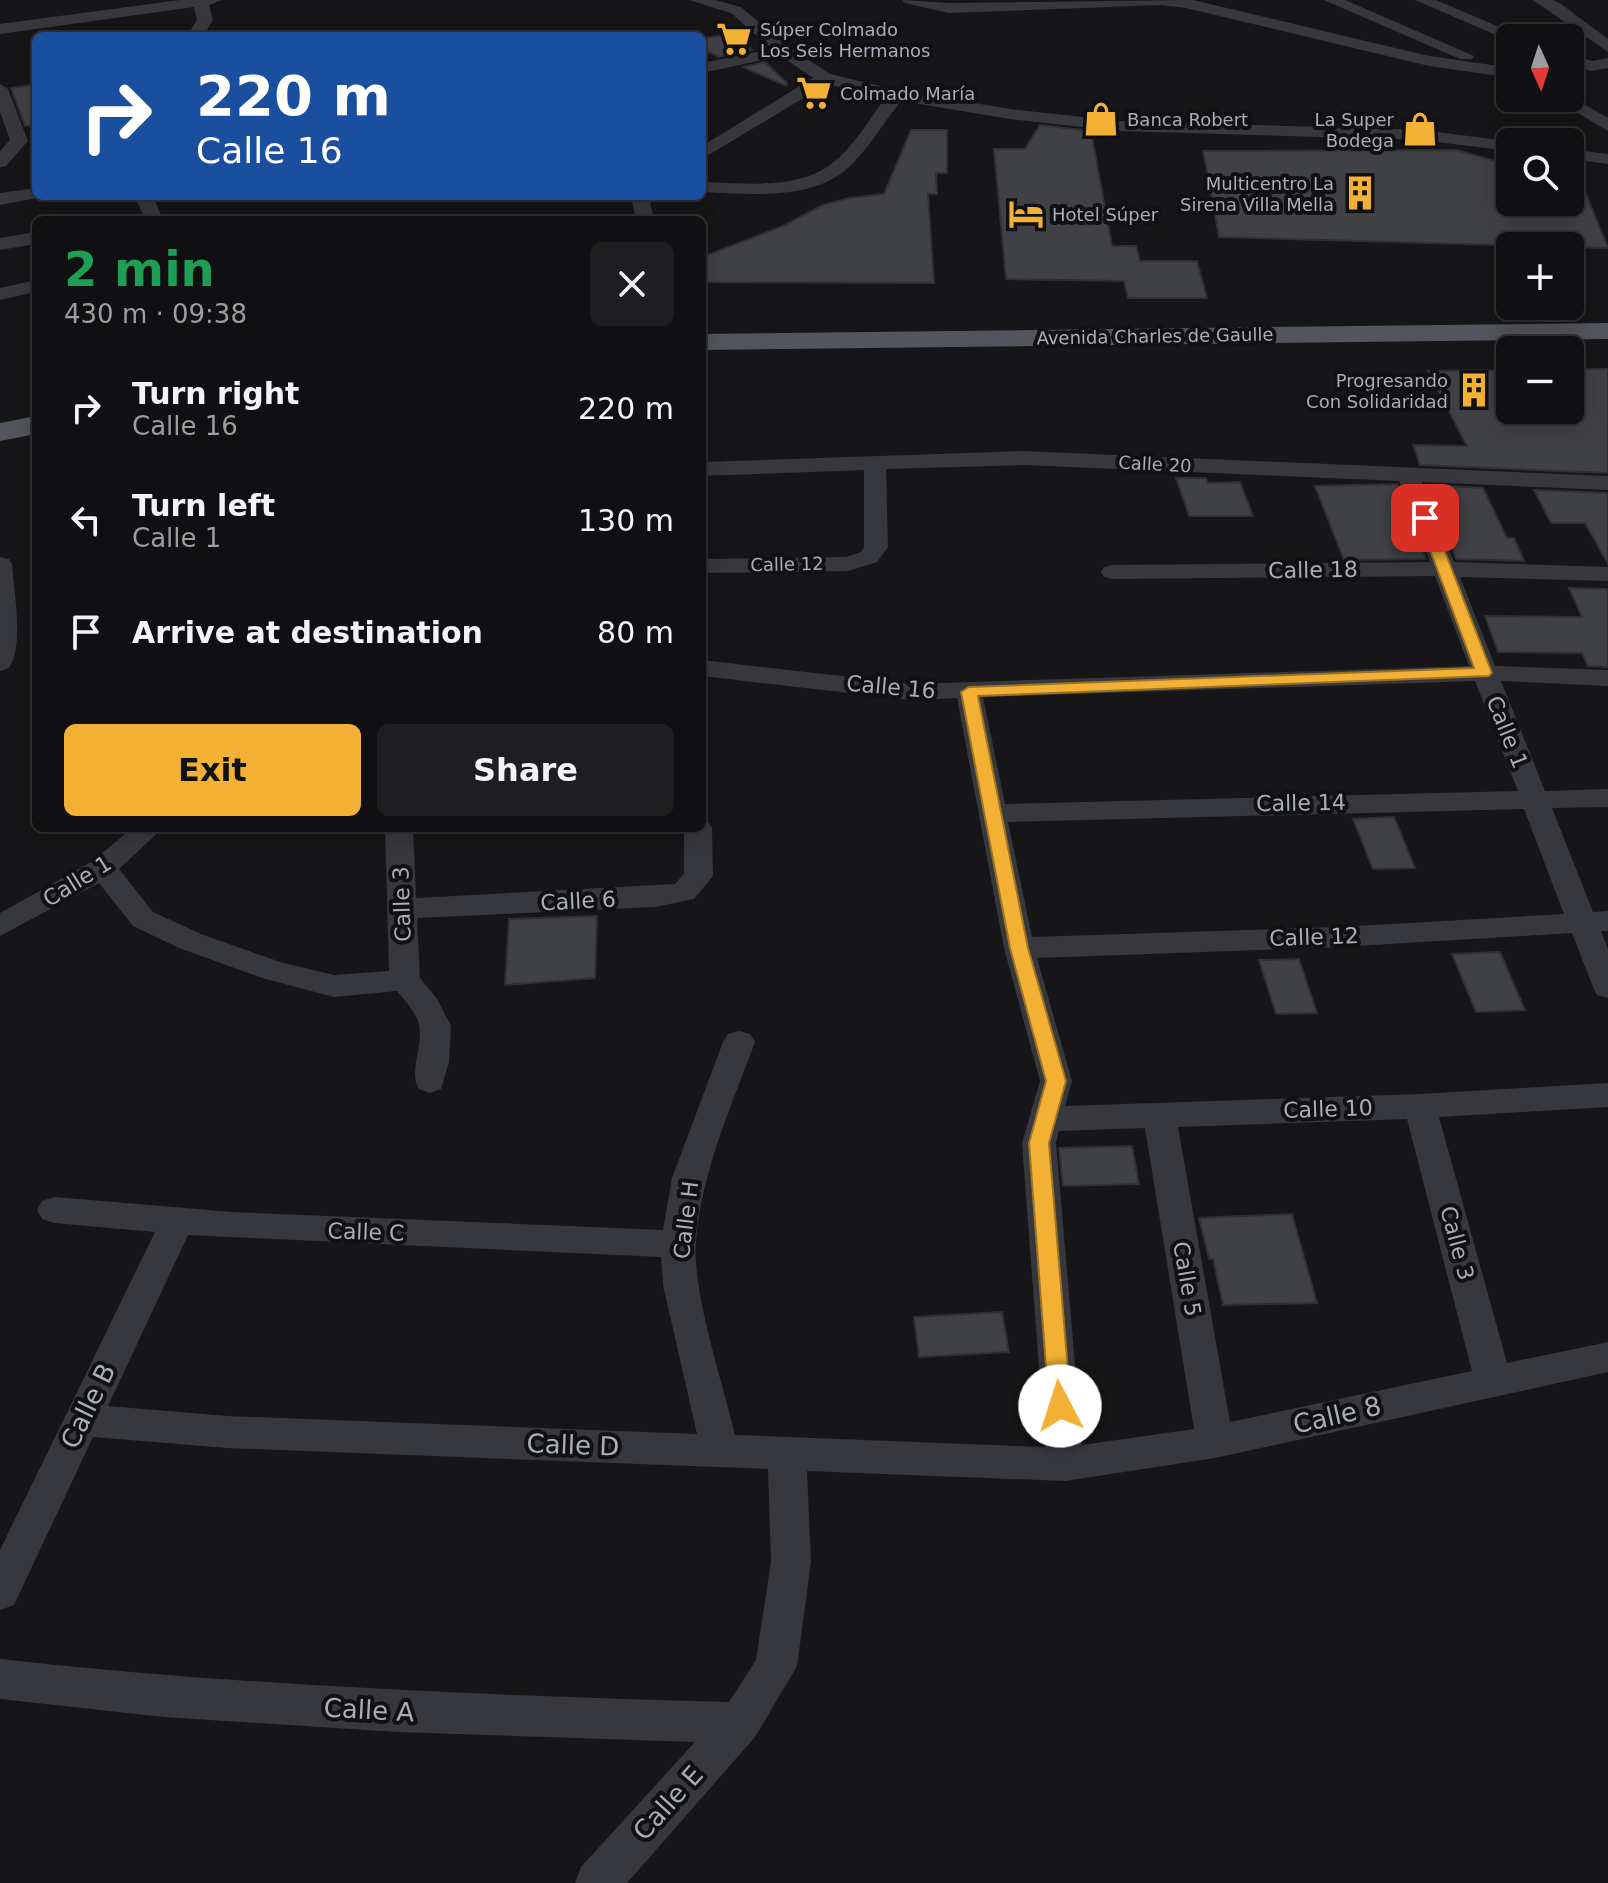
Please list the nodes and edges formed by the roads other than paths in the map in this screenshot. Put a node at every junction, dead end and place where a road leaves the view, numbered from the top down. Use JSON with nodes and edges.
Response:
{"nodes":[{"id":1,"x":65,"y":0,"type":"edge"},
{"id":2,"x":697,"y":0,"type":"edge"},
{"id":3,"x":910,"y":0,"type":"edge"},
{"id":4,"x":1332,"y":0,"type":"edge"},
{"id":5,"x":1423,"y":0,"type":"edge"},
{"id":6,"x":1541,"y":0,"type":"edge"},
{"id":7,"x":207,"y":1,"type":"edge"},
{"id":8,"x":738,"y":5,"type":"edge"},
{"id":9,"x":65,"y":26,"type":"edge"},
{"id":10,"x":0,"y":29,"type":"edge"},
{"id":11,"x":1496,"y":30,"type":"edge"},
{"id":12,"x":198,"y":32,"type":"edge"},
{"id":13,"x":1608,"y":47,"type":"edge"},
{"id":14,"x":784,"y":51,"type":"junction"},
{"id":15,"x":1608,"y":63,"type":"edge"},
{"id":16,"x":1584,"y":64,"type":"edge"},
{"id":17,"x":706,"y":67,"type":"edge"},
{"id":18,"x":1496,"y":71,"type":"edge"},
{"id":19,"x":1496,"y":73,"type":"edge"},
{"id":20,"x":824,"y":78,"type":"junction"},
{"id":21,"x":0,"y":89,"type":"edge"},
{"id":22,"x":897,"y":95,"type":"junction"},
{"id":23,"x":1584,"y":110,"type":"edge"},
{"id":24,"x":1608,"y":126,"type":"edge"},
{"id":25,"x":1496,"y":144,"type":"edge"},
{"id":26,"x":706,"y":152,"type":"edge"},
{"id":27,"x":1584,"y":156,"type":"edge"},
{"id":28,"x":1608,"y":159,"type":"edge"},
{"id":29,"x":0,"y":162,"type":"edge"},
{"id":30,"x":706,"y":187,"type":"edge"},
{"id":31,"x":32,"y":194,"type":"edge"},
{"id":32,"x":0,"y":199,"type":"edge"},
{"id":33,"x":32,"y":239,"type":"edge"},
{"id":34,"x":0,"y":244,"type":"edge"},
{"id":35,"x":32,"y":287,"type":"edge"},
{"id":36,"x":0,"y":294,"type":"edge"},
{"id":37,"x":1608,"y":309,"type":"edge"},
{"id":38,"x":1608,"y":320,"type":"edge"},
{"id":39,"x":706,"y":325,"type":"edge"},
{"id":40,"x":1608,"y":331,"type":"edge"},
{"id":41,"x":943,"y":332,"type":"junction"},
{"id":42,"x":1608,"y":341,"type":"edge"},
{"id":43,"x":706,"y":342,"type":"edge"},
{"id":44,"x":32,"y":405,"type":"edge"},
{"id":45,"x":0,"y":410,"type":"edge"},
{"id":46,"x":32,"y":426,"type":"edge"},
{"id":47,"x":0,"y":432,"type":"edge"},
{"id":48,"x":875,"y":461,"type":"junction"},
{"id":49,"x":706,"y":469,"type":"edge"},
{"id":50,"x":1408,"y":476,"type":"junction"},
{"id":51,"x":1608,"y":483,"type":"edge"},
{"id":52,"x":0,"y":564,"type":"edge"},
{"id":53,"x":706,"y":566,"type":"edge"},
{"id":54,"x":1443,"y":569,"type":"junction"},
{"id":55,"x":1113,"y":572,"type":"dead end"},
{"id":56,"x":1608,"y":574,"type":"edge"},
{"id":57,"x":0,"y":663,"type":"edge"},
{"id":58,"x":706,"y":668,"type":"edge"},
{"id":59,"x":1484,"y":673,"type":"junction"},
{"id":60,"x":1608,"y":678,"type":"edge"},
{"id":61,"x":969,"y":692,"type":"junction"},
{"id":62,"x":1533,"y":797,"type":"junction"},
{"id":63,"x":1608,"y":798,"type":"edge"},
{"id":64,"x":995,"y":813,"type":"junction"},
{"id":65,"x":144,"y":832,"type":"edge"},
{"id":66,"x":399,"y":832,"type":"edge"},
{"id":67,"x":698,"y":832,"type":"edge"},
{"id":68,"x":103,"y":868,"type":"junction"},
{"id":69,"x":402,"y":909,"type":"junction"},
{"id":70,"x":1596,"y":922,"type":"edge"},
{"id":71,"x":0,"y":926,"type":"edge"},
{"id":72,"x":1019,"y":948,"type":"junction"},
{"id":73,"x":405,"y":980,"type":"junction"},
{"id":74,"x":1608,"y":987,"type":"edge"},
{"id":75,"x":739,"y":1042,"type":"dead end"},
{"id":76,"x":430,"y":1081,"type":"dead end"},
{"id":77,"x":1608,"y":1095,"type":"edge"},
{"id":78,"x":1420,"y":1106,"type":"junction"},
{"id":79,"x":1160,"y":1117,"type":"junction"},
{"id":80,"x":1048,"y":1119,"type":"junction"},
{"id":81,"x":54,"y":1210,"type":"dead end"},
{"id":82,"x":178,"y":1221,"type":"junction"},
{"id":83,"x":678,"y":1244,"type":"junction"},
{"id":84,"x":1608,"y":1357,"type":"edge"},
{"id":85,"x":1493,"y":1380,"type":"junction"},
{"id":86,"x":81,"y":1420,"type":"junction"},
{"id":87,"x":1215,"y":1442,"type":"junction"},
{"id":88,"x":720,"y":1450,"type":"junction"},
{"id":89,"x":787,"y":1455,"type":"junction"},
{"id":90,"x":1065,"y":1464,"type":"junction"},
{"id":91,"x":0,"y":1592,"type":"edge"},
{"id":92,"x":0,"y":1679,"type":"edge"},
{"id":93,"x":740,"y":1723,"type":"junction"},
{"id":94,"x":597,"y":1883,"type":"edge"}],
"edges":[{"from":1,"to":9,"type":"street"},
{"from":2,"to":8,"type":"street"},
{"from":3,"to":19,"type":"street"},
{"from":4,"to":18,"type":"street"},
{"from":5,"to":11,"type":"street"},
{"from":6,"to":13,"type":"street"},
{"from":7,"to":9,"type":"street"},
{"from":7,"to":12,"type":"street"},
{"from":8,"to":14,"type":"street"},
{"from":9,"to":10,"type":"street"},
{"from":14,"to":17,"type":"street"},
{"from":14,"to":20,"type":"street"},
{"from":15,"to":16,"type":"street"},
{"from":20,"to":22,"type":"street"},
{"from":20,"to":26,"type":"street"},
{"from":21,"to":29,"type":"street"},
{"from":22,"to":25,"type":"street"},
{"from":22,"to":30,"type":"street"},
{"from":23,"to":24,"type":"street"},
{"from":27,"to":28,"type":"street"},
{"from":31,"to":32,"type":"street"},
{"from":33,"to":34,"type":"street"},
{"from":35,"to":36,"type":"street"},
{"from":37,"to":41,"type":"main road"},
{"from":38,"to":41,"type":"main road","name":"Avenida Charles de Gaulle"},
{"from":39,"to":41,"type":"main road","name":"Avenida Charles de Gaulle"},
{"from":40,"to":41,"type":"main road","name":"Avenida Charles de Gaulle"},
{"from":41,"to":42,"type":"main road"},
{"from":41,"to":43,"type":"main road","name":"Avenida Charles de Gaulle"},
{"from":44,"to":45,"type":"main road"},
{"from":46,"to":47,"type":"main road"},
{"from":48,"to":49,"type":"street","name":"Calle 20"},
{"from":48,"to":50,"type":"street","name":"Calle 20"},
{"from":48,"to":53,"type":"street","name":"Calle 12"},
{"from":50,"to":51,"type":"street","name":"Calle 20"},
{"from":50,"to":54,"type":"street","name":"Calle 1"},
{"from":52,"to":57,"type":"street"},
{"from":54,"to":55,"type":"street","name":"Calle 18"},
{"from":54,"to":56,"type":"street","name":"Calle 18"},
{"from":54,"to":59,"type":"street","name":"Calle 1"},
{"from":58,"to":61,"type":"street","name":"Calle 16"},
{"from":59,"to":60,"type":"street","name":"Calle 16"},
{"from":59,"to":61,"type":"street","name":"Calle 16"},
{"from":59,"to":62,"type":"street","name":"Calle 1"},
{"from":61,"to":64,"type":"street"},
{"from":62,"to":63,"type":"street","name":"Calle 14"},
{"from":62,"to":64,"type":"street","name":"Calle 14"},
{"from":62,"to":70,"type":"street","name":"Calle 1"},
{"from":64,"to":72,"type":"street"},
{"from":65,"to":68,"type":"street","name":"Calle 1"},
{"from":66,"to":69,"type":"street","name":"Calle 3"},
{"from":67,"to":69,"type":"street","name":"Calle 6"},
{"from":68,"to":71,"type":"street","name":"Calle 1"},
{"from":68,"to":73,"type":"street"},
{"from":69,"to":73,"type":"street","name":"Calle 3"},
{"from":70,"to":72,"type":"street","name":"Calle 12"},
{"from":70,"to":74,"type":"street","name":"Calle 1"},
{"from":72,"to":80,"type":"street"},
{"from":73,"to":76,"type":"street"},
{"from":75,"to":83,"type":"street","name":"Calle H"},
{"from":77,"to":78,"type":"street","name":"Calle 10"},
{"from":78,"to":79,"type":"street","name":"Calle 10"},
{"from":78,"to":85,"type":"street","name":"Calle 3"},
{"from":79,"to":80,"type":"street","name":"Calle 10"},
{"from":79,"to":87,"type":"street","name":"Calle 5"},
{"from":80,"to":90,"type":"street"},
{"from":81,"to":82,"type":"street","name":"Calle C"},
{"from":82,"to":83,"type":"street","name":"Calle C"},
{"from":82,"to":86,"type":"street","name":"Calle B"},
{"from":83,"to":88,"type":"street","name":"Calle H"},
{"from":84,"to":85,"type":"street","name":"Calle 8"},
{"from":85,"to":87,"type":"street","name":"Calle 8"},
{"from":86,"to":88,"type":"street","name":"Calle D"},
{"from":86,"to":91,"type":"street","name":"Calle B"},
{"from":87,"to":90,"type":"street","name":"Calle 8"},
{"from":88,"to":89,"type":"street","name":"Calle D"},
{"from":89,"to":90,"type":"street","name":"Calle D"},
{"from":89,"to":93,"type":"street"},
{"from":92,"to":93,"type":"street","name":"Calle A"},
{"from":93,"to":94,"type":"street","name":"Calle E"}]}
